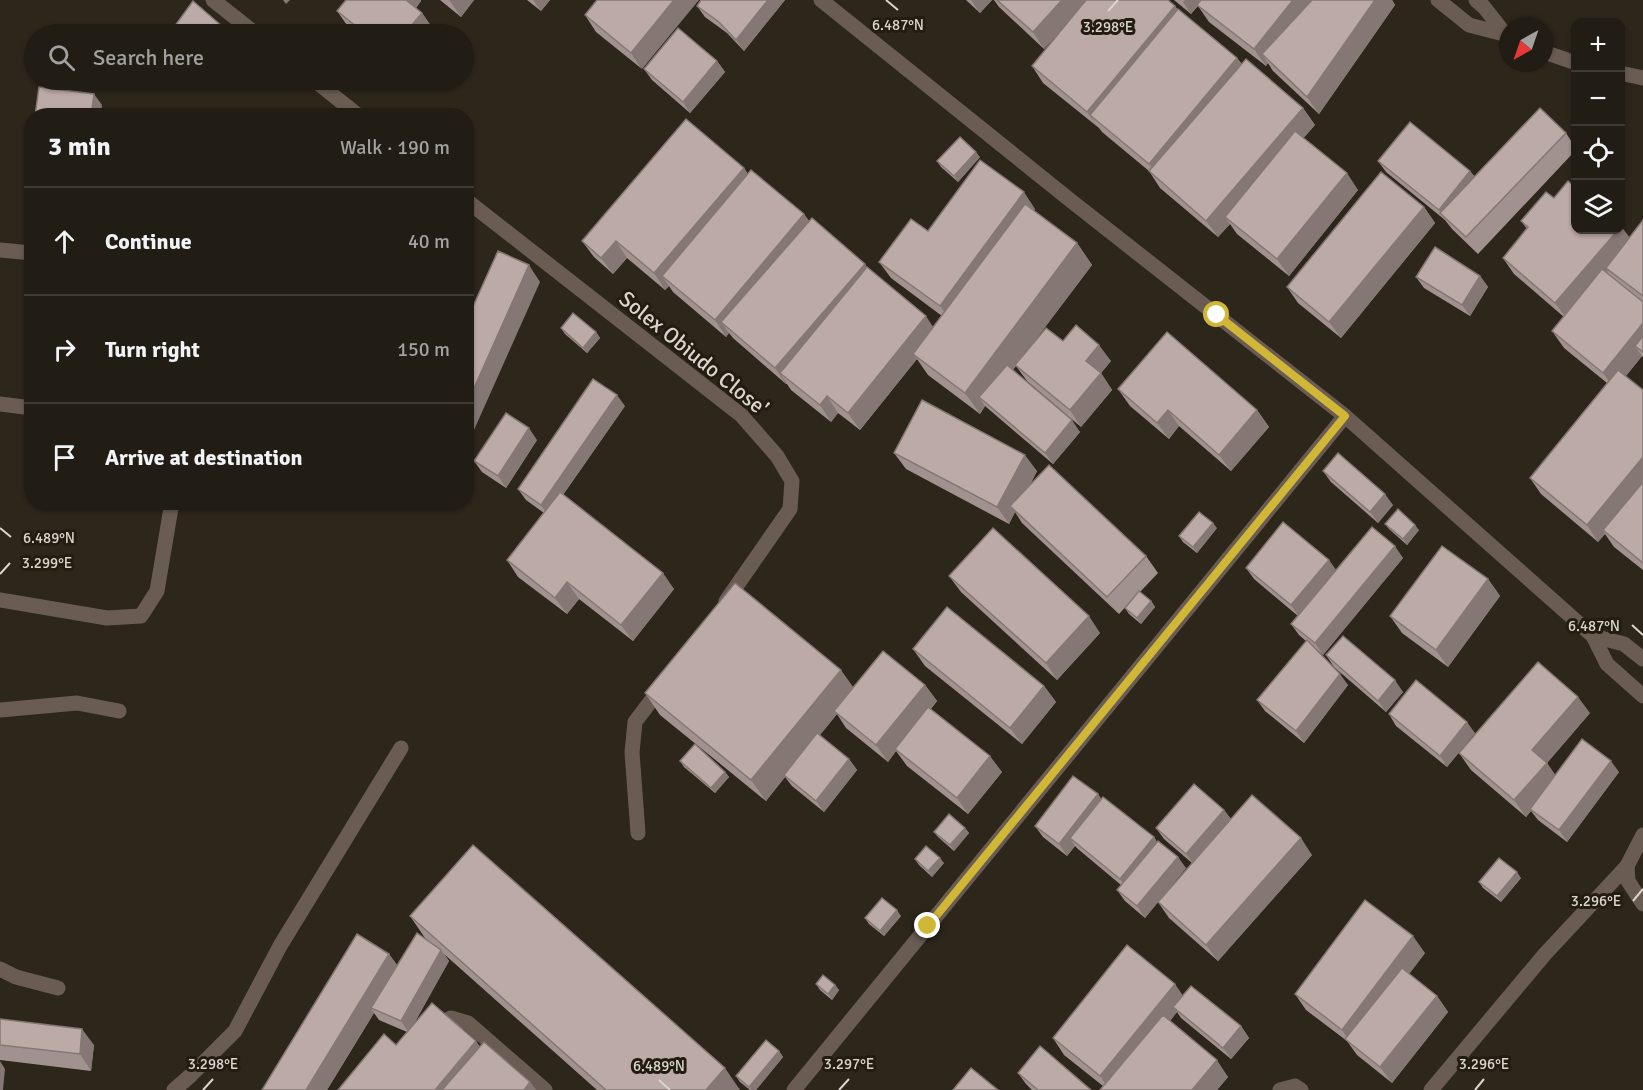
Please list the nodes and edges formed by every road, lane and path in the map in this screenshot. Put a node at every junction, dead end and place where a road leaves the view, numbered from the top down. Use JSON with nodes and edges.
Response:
{"nodes":[{"id":1,"x":213,"y":0,"type":"edge"},
{"id":2,"x":821,"y":0,"type":"edge"},
{"id":3,"x":1438,"y":0,"type":"edge"},
{"id":4,"x":1476,"y":0,"type":"edge"},
{"id":5,"x":243,"y":24,"type":"edge"},
{"id":6,"x":1499,"y":24,"type":"edge"},
{"id":7,"x":1499,"y":32,"type":"edge"},
{"id":8,"x":1553,"y":55,"type":"edge"},
{"id":9,"x":1571,"y":62,"type":"edge"},
{"id":10,"x":1625,"y":74,"type":"edge"},
{"id":11,"x":1643,"y":78,"type":"edge"},
{"id":12,"x":326,"y":90,"type":"edge"},
{"id":13,"x":349,"y":108,"type":"edge"},
{"id":14,"x":474,"y":206,"type":"edge"},
{"id":15,"x":0,"y":250,"type":"edge"},
{"id":16,"x":24,"y":252,"type":"edge"},
{"id":17,"x":0,"y":404,"type":"edge"},
{"id":18,"x":24,"y":407,"type":"edge"},
{"id":19,"x":1345,"y":416,"type":"junction"},
{"id":20,"x":171,"y":510,"type":"edge"},
{"id":21,"x":0,"y":600,"type":"edge"},
{"id":22,"x":716,"y":614,"type":"edge"},
{"id":23,"x":1593,"y":636,"type":"junction"},
{"id":24,"x":1643,"y":659,"type":"edge"},
{"id":25,"x":669,"y":677,"type":"edge"},
{"id":26,"x":1643,"y":696,"type":"edge"},
{"id":27,"x":0,"y":710,"type":"edge"},
{"id":28,"x":119,"y":711,"type":"dead end"},
{"id":29,"x":402,"y":748,"type":"dead end"},
{"id":30,"x":638,"y":833,"type":"dead end"},
{"id":31,"x":1643,"y":834,"type":"edge"},
{"id":32,"x":1627,"y":866,"type":"junction"},
{"id":33,"x":1643,"y":904,"type":"edge"},
{"id":34,"x":0,"y":969,"type":"edge"},
{"id":35,"x":58,"y":988,"type":"dead end"},
{"id":36,"x":418,"y":1035,"type":"edge"},
{"id":37,"x":174,"y":1090,"type":"edge"},
{"id":38,"x":545,"y":1090,"type":"edge"},
{"id":39,"x":794,"y":1090,"type":"edge"},
{"id":40,"x":1280,"y":1090,"type":"edge"},
{"id":41,"x":1301,"y":1090,"type":"edge"},
{"id":42,"x":1431,"y":1090,"type":"edge"}],
"edges":[{"from":1,"to":5,"type":"street"},
{"from":2,"to":19,"type":"street"},
{"from":3,"to":7,"type":"street"},
{"from":4,"to":6,"type":"street"},
{"from":8,"to":9,"type":"street"},
{"from":10,"to":11,"type":"street"},
{"from":12,"to":13,"type":"street"},
{"from":14,"to":22,"type":"street","name":"Solex Obiudo Close'"},
{"from":15,"to":16,"type":"street"},
{"from":17,"to":18,"type":"street"},
{"from":19,"to":23,"type":"street"},
{"from":19,"to":39,"type":"street"},
{"from":20,"to":21,"type":"street"},
{"from":23,"to":24,"type":"street"},
{"from":23,"to":26,"type":"street"},
{"from":25,"to":30,"type":"street"},
{"from":27,"to":28,"type":"street"},
{"from":29,"to":37,"type":"street"},
{"from":31,"to":32,"type":"street"},
{"from":32,"to":33,"type":"street"},
{"from":32,"to":42,"type":"street"},
{"from":34,"to":35,"type":"street"},
{"from":36,"to":38,"type":"street"},
{"from":40,"to":41,"type":"street"}]}
